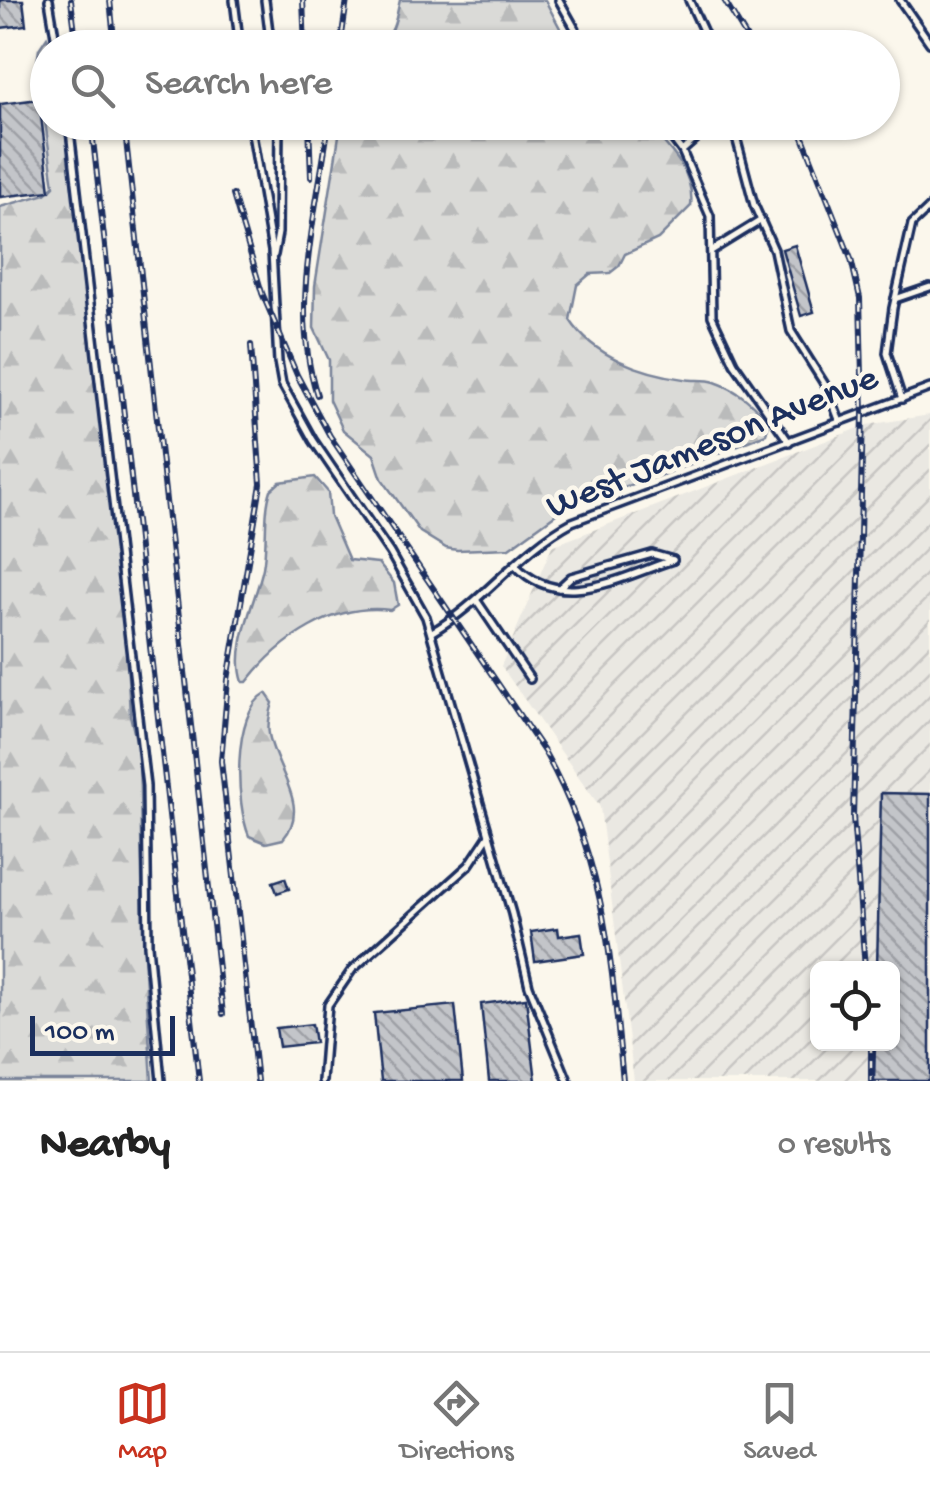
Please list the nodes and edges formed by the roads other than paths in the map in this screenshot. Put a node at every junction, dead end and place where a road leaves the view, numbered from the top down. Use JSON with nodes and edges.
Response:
{"nodes":[{"id":1,"x":50,"y":0,"type":"edge"},
{"id":2,"x":234,"y":0,"type":"edge"},
{"id":3,"x":265,"y":0,"type":"edge"},
{"id":4,"x":559,"y":0,"type":"edge"},
{"id":5,"x":689,"y":0,"type":"edge"},
{"id":6,"x":900,"y":0,"type":"edge"},
{"id":7,"x":54,"y":30,"type":"edge"},
{"id":8,"x":238,"y":30,"type":"edge"},
{"id":9,"x":269,"y":30,"type":"edge"},
{"id":10,"x":576,"y":30,"type":"edge"},
{"id":11,"x":702,"y":30,"type":"edge"},
{"id":12,"x":930,"y":43,"type":"edge"},
{"id":13,"x":71,"y":140,"type":"edge"},
{"id":14,"x":253,"y":140,"type":"edge"},
{"id":15,"x":279,"y":140,"type":"edge"},
{"id":16,"x":674,"y":140,"type":"edge"},
{"id":17,"x":695,"y":140,"type":"edge"},
{"id":18,"x":737,"y":140,"type":"edge"},
{"id":19,"x":682,"y":151,"type":"junction"},
{"id":20,"x":930,"y":206,"type":"edge"},
{"id":21,"x":760,"y":220,"type":"junction"},
{"id":22,"x":712,"y":250,"type":"junction"},
{"id":23,"x":273,"y":263,"type":"junction"},
{"id":24,"x":930,"y":287,"type":"edge"},
{"id":25,"x":895,"y":299,"type":"junction"},
{"id":26,"x":930,"y":388,"type":"edge"},
{"id":27,"x":902,"y":398,"type":"junction"},
{"id":28,"x":840,"y":422,"type":"junction"},
{"id":29,"x":789,"y":442,"type":"junction"},
{"id":30,"x":515,"y":565,"type":"junction"},
{"id":31,"x":560,"y":588,"type":"junction"},
{"id":32,"x":477,"y":601,"type":"junction"},
{"id":33,"x":432,"y":632,"type":"junction"},
{"id":34,"x":530,"y":679,"type":"dead end"},
{"id":35,"x":488,"y":835,"type":"junction"},
{"id":36,"x":161,"y":1081,"type":"edge"},
{"id":37,"x":322,"y":1081,"type":"edge"},
{"id":38,"x":568,"y":1081,"type":"edge"}],
"edges":[{"from":1,"to":7,"type":"lane"},
{"from":2,"to":8,"type":"lane"},
{"from":3,"to":9,"type":"lane"},
{"from":4,"to":10,"type":"lane"},
{"from":5,"to":11,"type":"lane"},
{"from":6,"to":12,"type":"lane"},
{"from":13,"to":36,"type":"lane"},
{"from":14,"to":23,"type":"lane"},
{"from":15,"to":23,"type":"lane"},
{"from":16,"to":19,"type":"lane"},
{"from":17,"to":19,"type":"lane"},
{"from":18,"to":21,"type":"lane"},
{"from":19,"to":22,"type":"lane"},
{"from":20,"to":25,"type":"lane"},
{"from":21,"to":22,"type":"lane"},
{"from":21,"to":28,"type":"lane"},
{"from":22,"to":29,"type":"lane"},
{"from":23,"to":33,"type":"lane"},
{"from":24,"to":25,"type":"lane"},
{"from":25,"to":27,"type":"lane"},
{"from":26,"to":27,"type":"lane","name":"West Jameson Avenue"},
{"from":27,"to":28,"type":"lane","name":"West Jameson Avenue"},
{"from":28,"to":29,"type":"lane","name":"West Jameson Avenue"},
{"from":29,"to":30,"type":"lane","name":"West Jameson Avenue"},
{"from":30,"to":31,"type":"lane"},
{"from":30,"to":32,"type":"lane","name":"West Jameson Avenue"},
{"from":31,"to":31,"type":"lane"},
{"from":32,"to":33,"type":"lane","name":"West Jameson Avenue"},
{"from":32,"to":34,"type":"lane"},
{"from":33,"to":35,"type":"lane"},
{"from":35,"to":37,"type":"lane"},
{"from":35,"to":38,"type":"lane"}]}
